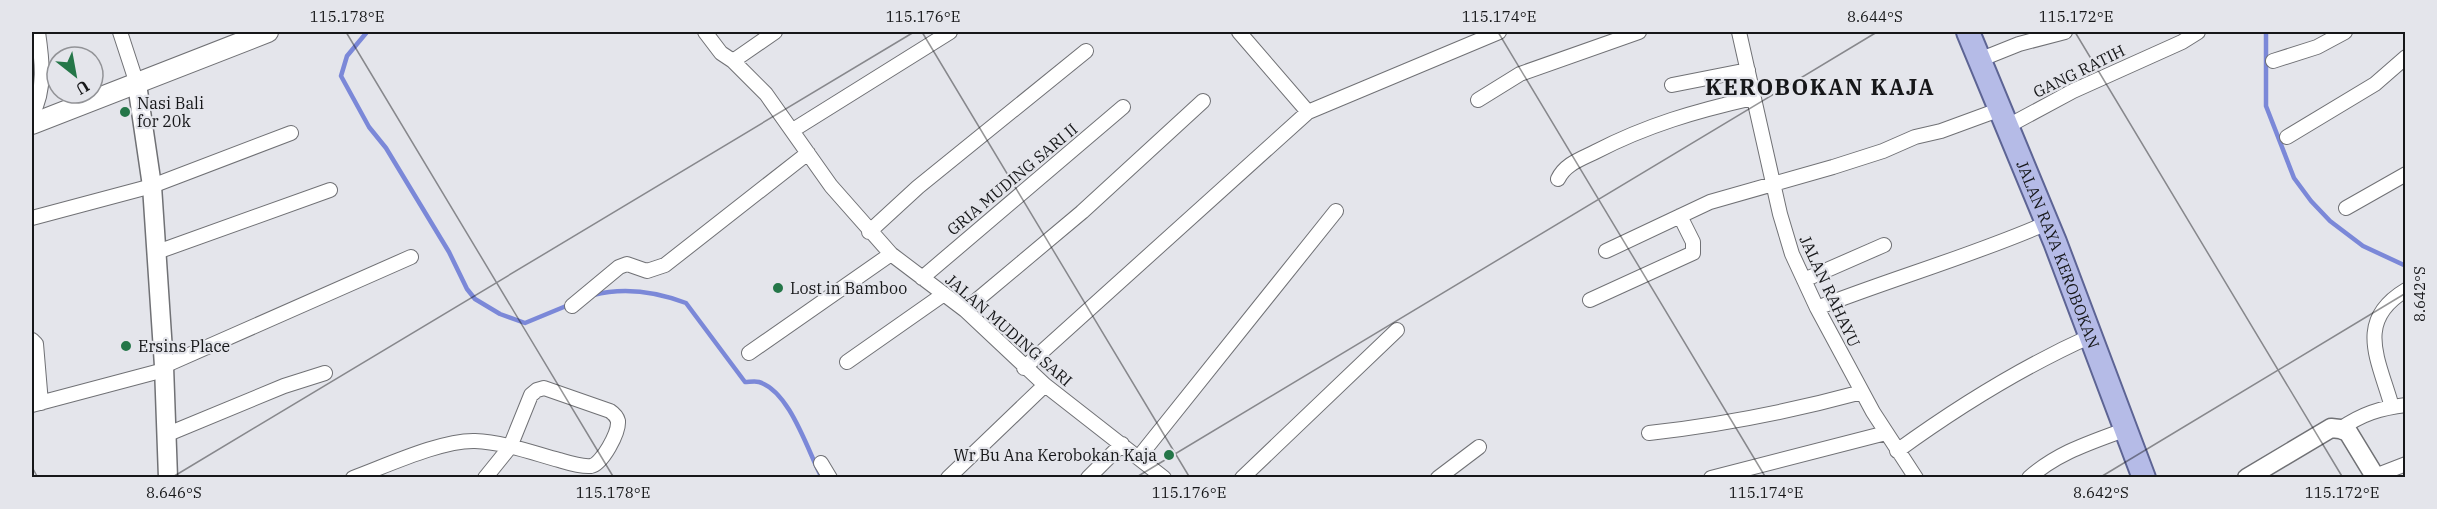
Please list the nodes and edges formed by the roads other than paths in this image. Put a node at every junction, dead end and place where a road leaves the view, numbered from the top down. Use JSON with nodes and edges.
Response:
{"nodes":[{"id":1,"x":38,"y":32,"type":"edge"},
{"id":2,"x":120,"y":32,"type":"edge"},
{"id":3,"x":268,"y":32,"type":"edge"},
{"id":4,"x":705,"y":32,"type":"edge"},
{"id":5,"x":775,"y":32,"type":"edge"},
{"id":6,"x":950,"y":32,"type":"edge"},
{"id":7,"x":1239,"y":32,"type":"edge"},
{"id":8,"x":1499,"y":32,"type":"edge"},
{"id":9,"x":1639,"y":32,"type":"edge"},
{"id":10,"x":1739,"y":32,"type":"edge"},
{"id":11,"x":1968,"y":32,"type":"edge"},
{"id":12,"x":2065,"y":32,"type":"edge"},
{"id":13,"x":2198,"y":32,"type":"edge"},
{"id":14,"x":2345,"y":32,"type":"edge"},
{"id":15,"x":1086,"y":51,"type":"dead end"},
{"id":16,"x":2406,"y":57,"type":"edge"},
{"id":17,"x":1979,"y":60,"type":"junction"},
{"id":18,"x":2273,"y":61,"type":"dead end"},
{"id":19,"x":733,"y":62,"type":"junction"},
{"id":20,"x":1748,"y":70,"type":"junction"},
{"id":21,"x":137,"y":84,"type":"junction"},
{"id":22,"x":1672,"y":85,"type":"dead end"},
{"id":23,"x":1753,"y":98,"type":"junction"},
{"id":24,"x":1478,"y":100,"type":"dead end"},
{"id":25,"x":1203,"y":101,"type":"dead end"},
{"id":26,"x":1123,"y":106,"type":"dead end"},
{"id":27,"x":1308,"y":112,"type":"junction"},
{"id":28,"x":32,"y":115,"type":"edge"},
{"id":29,"x":2004,"y":117,"type":"junction"},
{"id":30,"x":32,"y":124,"type":"edge"},
{"id":31,"x":793,"y":130,"type":"junction"},
{"id":32,"x":291,"y":133,"type":"dead end"},
{"id":33,"x":2287,"y":137,"type":"dead end"},
{"id":34,"x":808,"y":153,"type":"junction"},
{"id":35,"x":2406,"y":174,"type":"edge"},
{"id":36,"x":1558,"y":179,"type":"dead end"},
{"id":37,"x":1773,"y":185,"type":"junction"},
{"id":38,"x":152,"y":186,"type":"junction"},
{"id":39,"x":330,"y":190,"type":"dead end"},
{"id":40,"x":2346,"y":208,"type":"dead end"},
{"id":41,"x":1336,"y":211,"type":"dead end"},
{"id":42,"x":1680,"y":216,"type":"junction"},
{"id":43,"x":32,"y":218,"type":"edge"},
{"id":44,"x":2047,"y":223,"type":"junction"},
{"id":45,"x":869,"y":232,"type":"junction"},
{"id":46,"x":1884,"y":245,"type":"dead end"},
{"id":47,"x":1606,"y":251,"type":"dead end"},
{"id":48,"x":157,"y":252,"type":"junction"},
{"id":49,"x":891,"y":254,"type":"junction"},
{"id":50,"x":411,"y":257,"type":"dead end"},
{"id":51,"x":922,"y":278,"type":"junction"},
{"id":52,"x":1804,"y":280,"type":"junction"},
{"id":53,"x":2406,"y":290,"type":"edge"},
{"id":54,"x":944,"y":294,"type":"junction"},
{"id":55,"x":1590,"y":300,"type":"dead end"},
{"id":56,"x":572,"y":306,"type":"dead end"},
{"id":57,"x":1816,"y":308,"type":"junction"},
{"id":58,"x":965,"y":310,"type":"junction"},
{"id":59,"x":1397,"y":330,"type":"dead end"},
{"id":60,"x":2091,"y":336,"type":"junction"},
{"id":61,"x":32,"y":340,"type":"edge"},
{"id":62,"x":749,"y":353,"type":"dead end"},
{"id":63,"x":847,"y":362,"type":"dead end"},
{"id":64,"x":164,"y":368,"type":"junction"},
{"id":65,"x":1024,"y":368,"type":"junction"},
{"id":66,"x":325,"y":373,"type":"dead end"},
{"id":67,"x":1045,"y":385,"type":"junction"},
{"id":68,"x":1862,"y":392,"type":"junction"},
{"id":69,"x":36,"y":404,"type":"edge"},
{"id":70,"x":2399,"y":406,"type":"edge"},
{"id":71,"x":2340,"y":429,"type":"junction"},
{"id":72,"x":2124,"y":430,"type":"junction"},
{"id":73,"x":1649,"y":433,"type":"dead end"},
{"id":74,"x":1886,"y":433,"type":"junction"},
{"id":75,"x":168,"y":435,"type":"junction"},
{"id":76,"x":1122,"y":444,"type":"junction"},
{"id":77,"x":510,"y":447,"type":"junction"},
{"id":78,"x":1479,"y":447,"type":"dead end"},
{"id":79,"x":980,"y":448,"type":"junction"},
{"id":80,"x":1897,"y":451,"type":"junction"},
{"id":81,"x":1139,"y":457,"type":"junction"},
{"id":82,"x":821,"y":463,"type":"dead end"},
{"id":83,"x":2406,"y":464,"type":"edge"},
{"id":84,"x":168,"y":477,"type":"edge"},
{"id":85,"x":353,"y":477,"type":"edge"},
{"id":86,"x":485,"y":477,"type":"edge"},
{"id":87,"x":830,"y":477,"type":"edge"},
{"id":88,"x":942,"y":477,"type":"edge"},
{"id":89,"x":948,"y":477,"type":"edge"},
{"id":90,"x":1088,"y":477,"type":"edge"},
{"id":91,"x":1161,"y":477,"type":"edge"},
{"id":92,"x":1242,"y":477,"type":"edge"},
{"id":93,"x":1438,"y":477,"type":"edge"},
{"id":94,"x":1711,"y":477,"type":"edge"},
{"id":95,"x":1916,"y":477,"type":"edge"},
{"id":96,"x":2029,"y":477,"type":"edge"},
{"id":97,"x":2144,"y":477,"type":"edge"},
{"id":98,"x":2247,"y":477,"type":"edge"},
{"id":99,"x":2376,"y":477,"type":"edge"}],
"edges":[{"from":1,"to":28,"type":"street"},
{"from":2,"to":21,"type":"street"},
{"from":3,"to":21,"type":"main road"},
{"from":4,"to":19,"type":"street","name":"JALAN MUDING SARI"},
{"from":5,"to":19,"type":"street"},
{"from":6,"to":31,"type":"street"},
{"from":7,"to":27,"type":"street"},
{"from":8,"to":27,"type":"street"},
{"from":9,"to":24,"type":"street"},
{"from":10,"to":20,"type":"street","name":"JALAN RAHAYU"},
{"from":11,"to":17,"type":"main road","name":"JALAN RAYA KEROBOKAN"},
{"from":12,"to":17,"type":"street"},
{"from":13,"to":29,"type":"street","name":"GANG RATIH"},
{"from":14,"to":18,"type":"street"},
{"from":15,"to":45,"type":"street"},
{"from":16,"to":33,"type":"street"},
{"from":17,"to":29,"type":"main road","name":"JALAN RAYA KEROBOKAN"},
{"from":19,"to":31,"type":"street","name":"JALAN MUDING SARI"},
{"from":20,"to":22,"type":"street"},
{"from":20,"to":23,"type":"street","name":"JALAN RAHAYU"},
{"from":21,"to":30,"type":"main road"},
{"from":21,"to":38,"type":"street"},
{"from":23,"to":36,"type":"street"},
{"from":23,"to":37,"type":"street","name":"JALAN RAHAYU"},
{"from":25,"to":58,"type":"street"},
{"from":26,"to":51,"type":"street","name":"GRIA MUDING SARI II"},
{"from":27,"to":65,"type":"street"},
{"from":29,"to":37,"type":"street","name":"GANG RATIH"},
{"from":29,"to":44,"type":"main road","name":"JALAN RAYA KEROBOKAN"},
{"from":31,"to":34,"type":"street","name":"JALAN MUDING SARI"},
{"from":32,"to":38,"type":"street"},
{"from":34,"to":45,"type":"street","name":"JALAN MUDING SARI"},
{"from":34,"to":56,"type":"street"},
{"from":35,"to":40,"type":"street"},
{"from":37,"to":42,"type":"street","name":"GANG RATIH"},
{"from":37,"to":52,"type":"street","name":"JALAN RAHAYU"},
{"from":38,"to":43,"type":"street"},
{"from":38,"to":48,"type":"street"},
{"from":39,"to":48,"type":"street"},
{"from":41,"to":81,"type":"street"},
{"from":42,"to":47,"type":"street","name":"GANG RATIH"},
{"from":42,"to":55,"type":"street"},
{"from":44,"to":57,"type":"street"},
{"from":44,"to":60,"type":"main road","name":"JALAN RAYA KEROBOKAN"},
{"from":45,"to":49,"type":"street","name":"JALAN MUDING SARI"},
{"from":46,"to":52,"type":"street"},
{"from":48,"to":64,"type":"street"},
{"from":49,"to":51,"type":"street","name":"JALAN MUDING SARI"},
{"from":49,"to":62,"type":"street"},
{"from":50,"to":64,"type":"street"},
{"from":51,"to":54,"type":"street","name":"JALAN MUDING SARI"},
{"from":52,"to":57,"type":"street","name":"JALAN RAHAYU"},
{"from":53,"to":70,"type":"street"},
{"from":54,"to":58,"type":"street","name":"JALAN MUDING SARI"},
{"from":54,"to":63,"type":"street"},
{"from":57,"to":68,"type":"street","name":"JALAN RAHAYU"},
{"from":58,"to":65,"type":"street","name":"JALAN MUDING SARI"},
{"from":59,"to":92,"type":"street"},
{"from":60,"to":72,"type":"main road","name":"JALAN RAYA KEROBOKAN"},
{"from":60,"to":80,"type":"street"},
{"from":61,"to":69,"type":"street"},
{"from":64,"to":69,"type":"street"},
{"from":64,"to":75,"type":"street"},
{"from":65,"to":67,"type":"street","name":"JALAN MUDING SARI"},
{"from":66,"to":75,"type":"street"},
{"from":67,"to":76,"type":"street","name":"JALAN MUDING SARI"},
{"from":67,"to":79,"type":"street"},
{"from":68,"to":73,"type":"street"},
{"from":68,"to":74,"type":"street","name":"JALAN RAHAYU"},
{"from":70,"to":71,"type":"street"},
{"from":71,"to":98,"type":"street"},
{"from":71,"to":99,"type":"street"},
{"from":72,"to":96,"type":"street"},
{"from":72,"to":97,"type":"main road","name":"JALAN RAYA KEROBOKAN"},
{"from":74,"to":80,"type":"street","name":"JALAN RAHAYU"},
{"from":74,"to":94,"type":"street"},
{"from":75,"to":84,"type":"street"},
{"from":76,"to":81,"type":"street","name":"JALAN MUDING SARI"},
{"from":76,"to":90,"type":"street"},
{"from":77,"to":77,"type":"street"},
{"from":77,"to":85,"type":"street"},
{"from":77,"to":86,"type":"street"},
{"from":78,"to":93,"type":"street"},
{"from":79,"to":88,"type":"street"},
{"from":79,"to":89,"type":"street"},
{"from":80,"to":95,"type":"street","name":"JALAN RAHAYU"},
{"from":81,"to":91,"type":"street","name":"JALAN MUDING SARI"},
{"from":82,"to":87,"type":"street"},
{"from":83,"to":99,"type":"street"}]}
